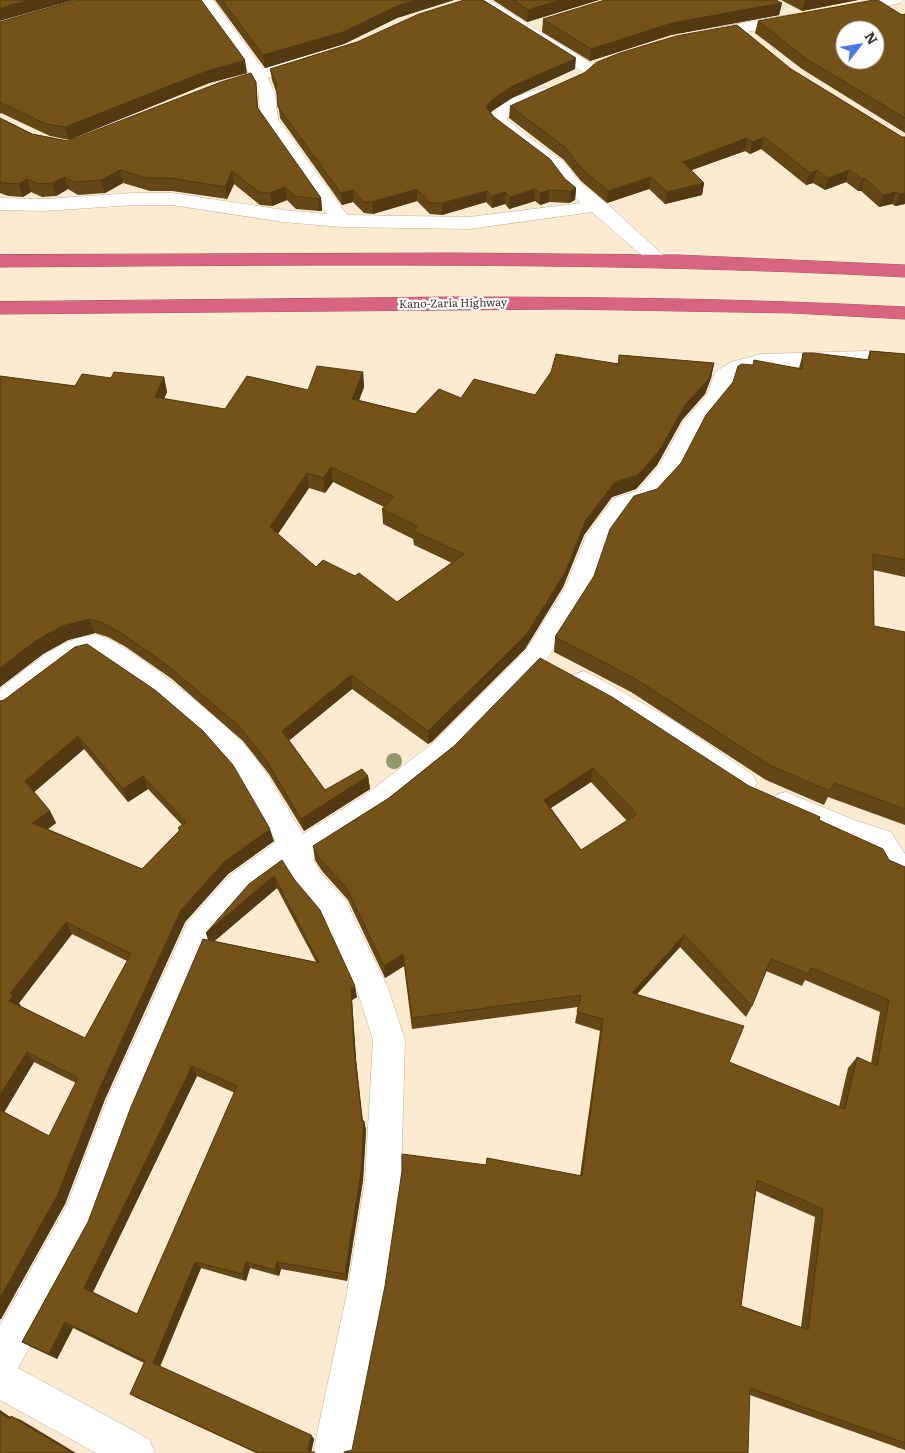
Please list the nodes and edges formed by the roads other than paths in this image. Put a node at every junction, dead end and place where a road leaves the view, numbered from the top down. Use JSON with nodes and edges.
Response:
{"nodes":[{"id":1,"x":205,"y":0,"type":"edge"},
{"id":2,"x":895,"y":0,"type":"edge"},
{"id":3,"x":475,"y":1,"type":"edge"},
{"id":4,"x":780,"y":7,"type":"edge"},
{"id":5,"x":834,"y":12,"type":"edge"},
{"id":6,"x":544,"y":24,"type":"edge"},
{"id":7,"x":738,"y":29,"type":"junction"},
{"id":8,"x":526,"y":30,"type":"junction"},
{"id":9,"x":690,"y":38,"type":"edge"},
{"id":10,"x":752,"y":40,"type":"edge"},
{"id":11,"x":318,"y":58,"type":"edge"},
{"id":12,"x":590,"y":70,"type":"edge"},
{"id":13,"x":258,"y":75,"type":"junction"},
{"id":14,"x":559,"y":86,"type":"edge"},
{"id":15,"x":198,"y":96,"type":"edge"},
{"id":16,"x":0,"y":204,"type":"edge"},
{"id":17,"x":598,"y":206,"type":"junction"},
{"id":18,"x":342,"y":222,"type":"junction"},
{"id":19,"x":0,"y":261,"type":"edge"},
{"id":20,"x":661,"y":262,"type":"junction"},
{"id":21,"x":905,"y":271,"type":"edge"},
{"id":22,"x":0,"y":308,"type":"edge"},
{"id":23,"x":905,"y":312,"type":"edge"},
{"id":24,"x":905,"y":361,"type":"edge"},
{"id":25,"x":535,"y":657,"type":"junction"},
{"id":26,"x":0,"y":704,"type":"edge"},
{"id":27,"x":295,"y":849,"type":"junction"},
{"id":28,"x":905,"y":869,"type":"edge"},
{"id":29,"x":0,"y":1363,"type":"edge"},
{"id":30,"x":0,"y":1379,"type":"edge"},
{"id":31,"x":136,"y":1453,"type":"edge"},
{"id":32,"x":333,"y":1453,"type":"edge"}],
"edges":[{"from":1,"to":13,"type":"street"},
{"from":2,"to":5,"type":"street"},
{"from":3,"to":8,"type":"street"},
{"from":4,"to":7,"type":"street"},
{"from":6,"to":8,"type":"street"},
{"from":7,"to":9,"type":"street"},
{"from":7,"to":10,"type":"street"},
{"from":8,"to":12,"type":"street"},
{"from":11,"to":13,"type":"street"},
{"from":13,"to":15,"type":"street"},
{"from":13,"to":18,"type":"street"},
{"from":14,"to":17,"type":"street"},
{"from":16,"to":18,"type":"street"},
{"from":17,"to":18,"type":"street"},
{"from":17,"to":20,"type":"street"},
{"from":19,"to":20,"type":"highway"},
{"from":20,"to":21,"type":"highway"},
{"from":22,"to":23,"type":"highway","name":"Kano-Zaria Highway"},
{"from":24,"to":25,"type":"street"},
{"from":25,"to":27,"type":"street"},
{"from":25,"to":28,"type":"street"},
{"from":26,"to":27,"type":"street"},
{"from":27,"to":29,"type":"street"},
{"from":27,"to":32,"type":"street"},
{"from":30,"to":31,"type":"street"}]}
